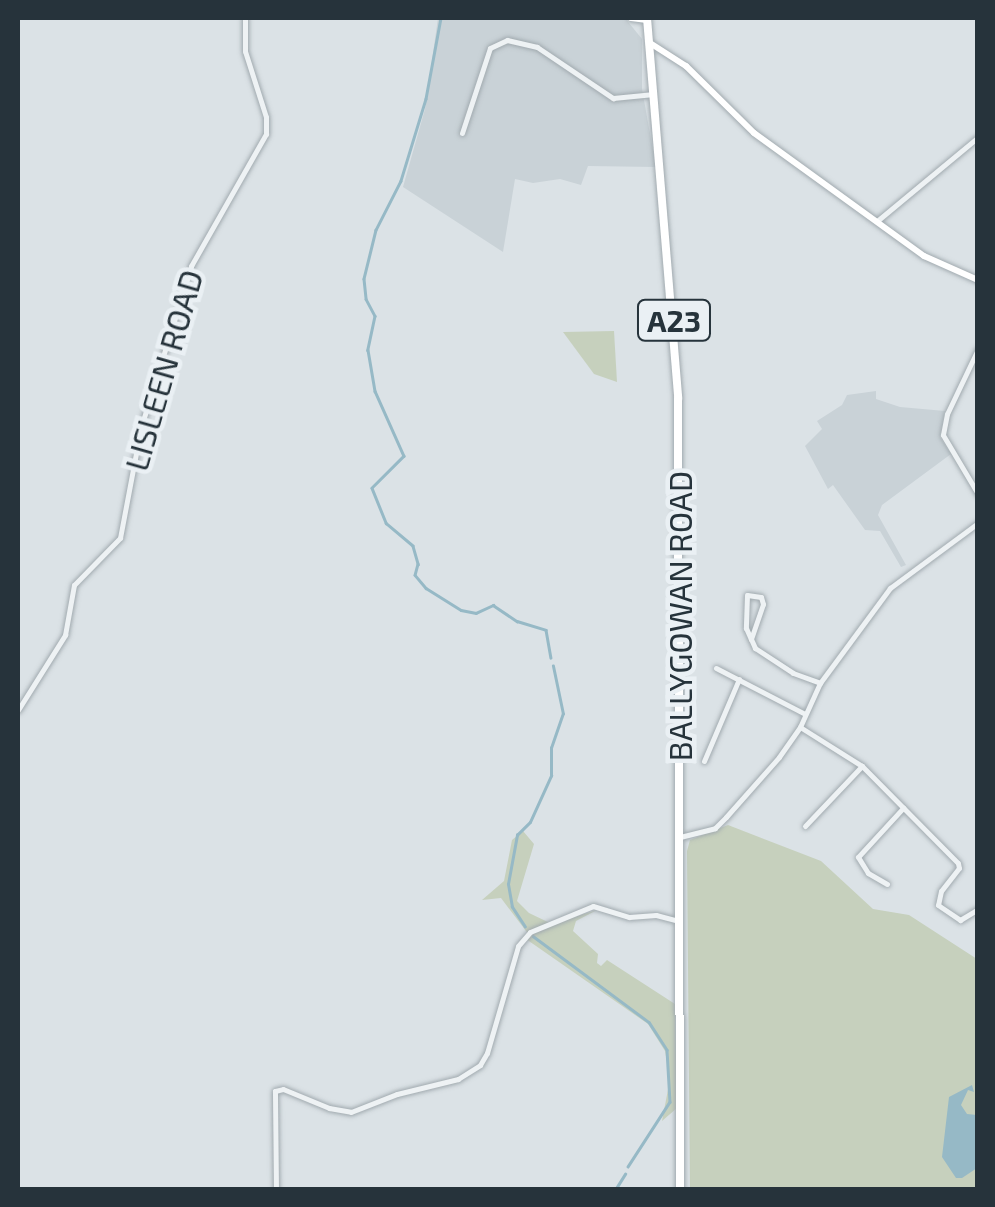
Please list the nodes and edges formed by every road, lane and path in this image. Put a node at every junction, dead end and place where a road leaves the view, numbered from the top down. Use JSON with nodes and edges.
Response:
{"nodes":[{"id":1,"x":245,"y":18,"type":"edge"},
{"id":2,"x":631,"y":18,"type":"edge"},
{"id":3,"x":647,"y":19,"type":"edge"},
{"id":4,"x":650,"y":44,"type":"junction"},
{"id":5,"x":654,"y":94,"type":"junction"},
{"id":6,"x":462,"y":133,"type":"dead end"},
{"id":7,"x":978,"y":137,"type":"edge"},
{"id":8,"x":878,"y":221,"type":"junction"},
{"id":9,"x":978,"y":280,"type":"edge"},
{"id":10,"x":978,"y":349,"type":"edge"},
{"id":11,"x":978,"y":494,"type":"edge"},
{"id":12,"x":978,"y":523,"type":"edge"},
{"id":13,"x":751,"y":640,"type":"junction"},
{"id":14,"x":716,"y":668,"type":"dead end"},
{"id":15,"x":739,"y":679,"type":"junction"},
{"id":16,"x":820,"y":683,"type":"junction"},
{"id":17,"x":18,"y":710,"type":"edge"},
{"id":18,"x":804,"y":714,"type":"junction"},
{"id":19,"x":800,"y":727,"type":"junction"},
{"id":20,"x":704,"y":761,"type":"dead end"},
{"id":21,"x":862,"y":766,"type":"junction"},
{"id":22,"x":903,"y":808,"type":"junction"},
{"id":23,"x":804,"y":826,"type":"dead end"},
{"id":24,"x":680,"y":837,"type":"junction"},
{"id":25,"x":887,"y":884,"type":"dead end"},
{"id":26,"x":978,"y":908,"type":"edge"},
{"id":27,"x":681,"y":922,"type":"junction"},
{"id":28,"x":276,"y":1190,"type":"edge"},
{"id":29,"x":680,"y":1190,"type":"edge"}],
"edges":[{"from":1,"to":17,"type":"street","name":"LISLEEN ROAD"},
{"from":2,"to":3,"type":"street"},
{"from":3,"to":4,"type":"main road","number":"A23"},
{"from":4,"to":5,"type":"main road","name":"BALLYGOWAN ROAD","number":"A23"},
{"from":4,"to":8,"type":"street"},
{"from":5,"to":6,"type":"street"},
{"from":5,"to":24,"type":"main road","name":"BALLYGOWAN ROAD","number":"A23"},
{"from":7,"to":8,"type":"street"},
{"from":8,"to":9,"type":"street"},
{"from":10,"to":11,"type":"street"},
{"from":12,"to":16,"type":"street"},
{"from":13,"to":13,"type":"street"},
{"from":13,"to":16,"type":"street"},
{"from":14,"to":15,"type":"street"},
{"from":15,"to":18,"type":"street"},
{"from":15,"to":20,"type":"street"},
{"from":16,"to":18,"type":"street"},
{"from":18,"to":19,"type":"street"},
{"from":19,"to":21,"type":"street"},
{"from":19,"to":24,"type":"street"},
{"from":21,"to":22,"type":"street"},
{"from":21,"to":23,"type":"street"},
{"from":22,"to":25,"type":"street"},
{"from":22,"to":26,"type":"street"},
{"from":24,"to":27,"type":"main road","name":"BALLYGOWAN ROAD","number":"A23"},
{"from":27,"to":28,"type":"street"},
{"from":27,"to":29,"type":"main road","name":"BALLYGOWAN ROAD","number":"A23"}]}
